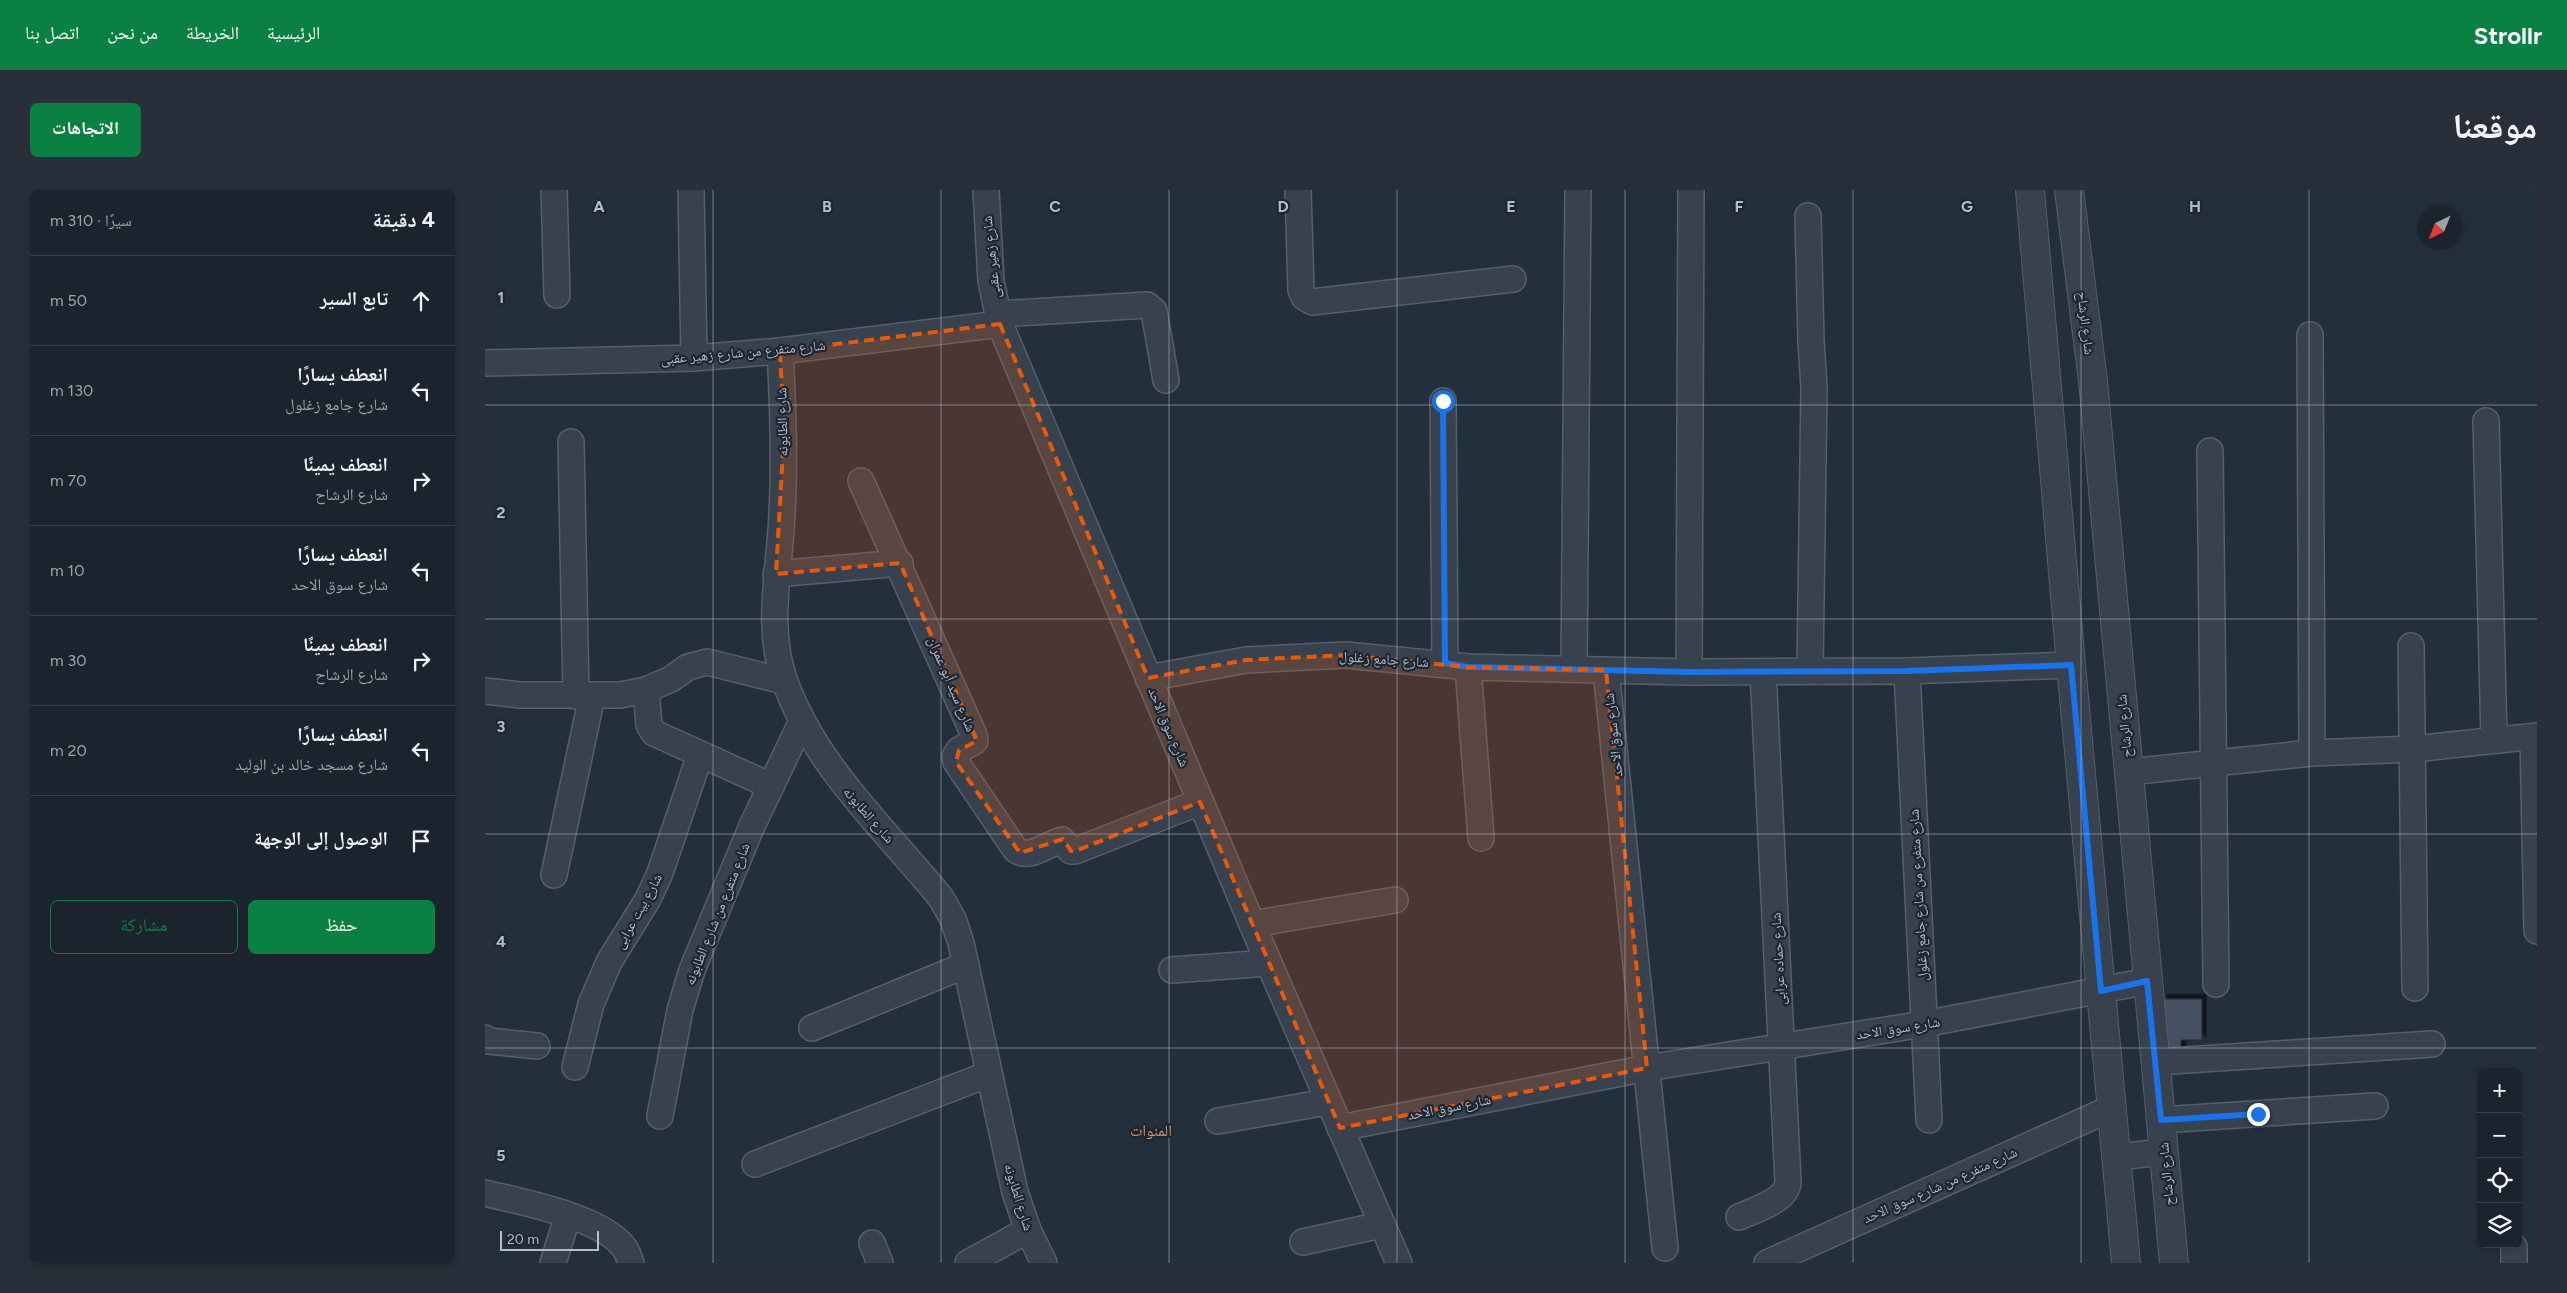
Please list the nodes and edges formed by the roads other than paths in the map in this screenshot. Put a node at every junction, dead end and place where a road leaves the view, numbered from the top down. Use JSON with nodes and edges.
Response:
{"nodes":[{"id":1,"x":554,"y":190,"type":"edge"},
{"id":2,"x":691,"y":190,"type":"edge"},
{"id":3,"x":986,"y":190,"type":"edge"},
{"id":4,"x":1298,"y":190,"type":"edge"},
{"id":5,"x":1578,"y":190,"type":"edge"},
{"id":6,"x":1691,"y":190,"type":"edge"},
{"id":7,"x":2030,"y":190,"type":"edge"},
{"id":8,"x":2069,"y":190,"type":"edge"},
{"id":9,"x":1809,"y":216,"type":"dead end"},
{"id":10,"x":1513,"y":278,"type":"dead end"},
{"id":11,"x":557,"y":295,"type":"dead end"},
{"id":12,"x":999,"y":319,"type":"junction"},
{"id":13,"x":2310,"y":335,"type":"dead end"},
{"id":14,"x":780,"y":351,"type":"junction"},
{"id":15,"x":694,"y":358,"type":"junction"},
{"id":16,"x":485,"y":363,"type":"edge"},
{"id":17,"x":1166,"y":380,"type":"dead end"},
{"id":18,"x":1443,"y":401,"type":"dead end"},
{"id":19,"x":2486,"y":421,"type":"dead end"},
{"id":20,"x":571,"y":442,"type":"dead end"},
{"id":21,"x":2210,"y":452,"type":"dead end"},
{"id":22,"x":861,"y":481,"type":"dead end"},
{"id":23,"x":900,"y":564,"type":"junction"},
{"id":24,"x":776,"y":574,"type":"junction"},
{"id":25,"x":2411,"y":646,"type":"dead end"},
{"id":26,"x":1456,"y":665,"type":"junction"},
{"id":27,"x":2071,"y":665,"type":"junction"},
{"id":28,"x":1574,"y":669,"type":"junction"},
{"id":29,"x":1606,"y":670,"type":"junction"},
{"id":30,"x":1810,"y":671,"type":"junction"},
{"id":31,"x":1907,"y":671,"type":"junction"},
{"id":32,"x":1689,"y":672,"type":"junction"},
{"id":33,"x":1763,"y":672,"type":"junction"},
{"id":34,"x":1148,"y":678,"type":"junction"},
{"id":35,"x":784,"y":681,"type":"junction"},
{"id":36,"x":646,"y":690,"type":"junction"},
{"id":37,"x":485,"y":691,"type":"edge"},
{"id":38,"x":584,"y":696,"type":"junction"},
{"id":39,"x":802,"y":721,"type":"junction"},
{"id":40,"x":2535,"y":737,"type":"edge"},
{"id":41,"x":2494,"y":740,"type":"junction"},
{"id":42,"x":2413,"y":749,"type":"junction"},
{"id":43,"x":2312,"y":753,"type":"junction"},
{"id":44,"x":700,"y":755,"type":"junction"},
{"id":45,"x":2213,"y":763,"type":"junction"},
{"id":46,"x":2127,"y":772,"type":"junction"},
{"id":47,"x":771,"y":786,"type":"junction"},
{"id":48,"x":1200,"y":802,"type":"junction"},
{"id":49,"x":1481,"y":838,"type":"dead end"},
{"id":50,"x":554,"y":875,"type":"dead end"},
{"id":51,"x":1395,"y":900,"type":"dead end"},
{"id":52,"x":1252,"y":924,"type":"junction"},
{"id":53,"x":2537,"y":931,"type":"edge"},
{"id":54,"x":1269,"y":963,"type":"junction"},
{"id":55,"x":966,"y":965,"type":"junction"},
{"id":56,"x":1173,"y":970,"type":"dead end"},
{"id":57,"x":2147,"y":981,"type":"junction"},
{"id":58,"x":2216,"y":984,"type":"dead end"},
{"id":59,"x":2415,"y":988,"type":"dead end"},
{"id":60,"x":2101,"y":991,"type":"junction"},
{"id":61,"x":1924,"y":1024,"type":"junction"},
{"id":62,"x":812,"y":1028,"type":"dead end"},
{"id":63,"x":485,"y":1038,"type":"edge"},
{"id":64,"x":2432,"y":1044,"type":"dead end"},
{"id":65,"x":537,"y":1046,"type":"dead end"},
{"id":66,"x":1782,"y":1046,"type":"junction"},
{"id":67,"x":2155,"y":1062,"type":"junction"},
{"id":68,"x":575,"y":1067,"type":"dead end"},
{"id":69,"x":1647,"y":1068,"type":"junction"},
{"id":70,"x":989,"y":1074,"type":"junction"},
{"id":71,"x":1327,"y":1102,"type":"junction"},
{"id":72,"x":2375,"y":1106,"type":"dead end"},
{"id":73,"x":2112,"y":1108,"type":"junction"},
{"id":74,"x":660,"y":1116,"type":"dead end"},
{"id":75,"x":1929,"y":1120,"type":"dead end"},
{"id":76,"x":2161,"y":1120,"type":"junction"},
{"id":77,"x":1218,"y":1121,"type":"dead end"},
{"id":78,"x":1339,"y":1128,"type":"junction"},
{"id":79,"x":2163,"y":1152,"type":"junction"},
{"id":80,"x":2117,"y":1157,"type":"junction"},
{"id":81,"x":755,"y":1164,"type":"dead end"},
{"id":82,"x":485,"y":1193,"type":"edge"},
{"id":83,"x":568,"y":1215,"type":"junction"},
{"id":84,"x":1739,"y":1217,"type":"dead end"},
{"id":85,"x":1381,"y":1225,"type":"junction"},
{"id":86,"x":1028,"y":1230,"type":"junction"},
{"id":87,"x":1303,"y":1242,"type":"dead end"},
{"id":88,"x":1665,"y":1248,"type":"dead end"},
{"id":89,"x":553,"y":1263,"type":"edge"},
{"id":90,"x":631,"y":1263,"type":"edge"},
{"id":91,"x":968,"y":1263,"type":"edge"},
{"id":92,"x":1044,"y":1263,"type":"edge"},
{"id":93,"x":1399,"y":1263,"type":"edge"},
{"id":94,"x":1767,"y":1263,"type":"edge"},
{"id":95,"x":2126,"y":1263,"type":"edge"},
{"id":96,"x":2174,"y":1263,"type":"edge"}],
"edges":[{"from":1,"to":11,"type":"street"},
{"from":2,"to":15,"type":"street"},
{"from":3,"to":12,"type":"street","name":"شارع زهير عقبى"},
{"from":4,"to":10,"type":"street"},
{"from":5,"to":28,"type":"street"},
{"from":6,"to":32,"type":"street"},
{"from":7,"to":27,"type":"street"},
{"from":8,"to":46,"type":"street","name":"شارع الرشاح"},
{"from":9,"to":30,"type":"street"},
{"from":12,"to":14,"type":"street","name":"شارع متفرع من شارع زهير عقبى"},
{"from":12,"to":17,"type":"street","name":"شارع متفرع من شارع زهير عقبى"},
{"from":12,"to":34,"type":"street","name":"شارع سوق الاحد"},
{"from":13,"to":43,"type":"street"},
{"from":14,"to":15,"type":"street","name":"شارع متفرع من شارع زهير عقبى"},
{"from":14,"to":24,"type":"street","name":"شارع الطابونه"},
{"from":15,"to":16,"type":"street","name":"شارع متفرع من شارع زهير عقبى"},
{"from":18,"to":26,"type":"street"},
{"from":19,"to":41,"type":"street"},
{"from":20,"to":38,"type":"street"},
{"from":21,"to":45,"type":"street"},
{"from":22,"to":23,"type":"street","name":"شارع سيد أبو عمران"},
{"from":23,"to":24,"type":"street"},
{"from":23,"to":48,"type":"street","name":"شارع سيد أبو عمران"},
{"from":24,"to":35,"type":"street","name":"شارع الطابونه"},
{"from":25,"to":42,"type":"street"},
{"from":26,"to":28,"type":"street","name":"شارع جامع زغلول"},
{"from":26,"to":34,"type":"street","name":"شارع جامع زغلول"},
{"from":26,"to":49,"type":"street"},
{"from":27,"to":31,"type":"street","name":"شارع جامع زغلول"},
{"from":27,"to":60,"type":"street"},
{"from":28,"to":29,"type":"street","name":"شارع جامع زغلول"},
{"from":29,"to":32,"type":"street","name":"شارع جامع زغلول"},
{"from":29,"to":69,"type":"street","name":"شارع سوق الاحد"},
{"from":30,"to":31,"type":"street","name":"شارع جامع زغلول"},
{"from":30,"to":33,"type":"street","name":"شارع جامع زغلول"},
{"from":31,"to":61,"type":"street","name":"شارع متفرع من شارع جامع زغلول"},
{"from":32,"to":33,"type":"street","name":"شارع جامع زغلول"},
{"from":33,"to":66,"type":"street","name":"شارع حماده عرابى"},
{"from":34,"to":48,"type":"street","name":"شارع سوق الاحد"},
{"from":35,"to":36,"type":"street"},
{"from":35,"to":39,"type":"street","name":"شارع الطابونه"},
{"from":36,"to":38,"type":"street"},
{"from":36,"to":44,"type":"street"},
{"from":37,"to":38,"type":"street"},
{"from":38,"to":50,"type":"street"},
{"from":39,"to":47,"type":"street","name":"شارع متفرع من شارع الطابونه"},
{"from":39,"to":55,"type":"street","name":"شارع الطابونه"},
{"from":40,"to":41,"type":"street"},
{"from":40,"to":53,"type":"street"},
{"from":41,"to":42,"type":"street"},
{"from":42,"to":43,"type":"street"},
{"from":42,"to":59,"type":"street"},
{"from":43,"to":45,"type":"street"},
{"from":44,"to":47,"type":"street"},
{"from":44,"to":68,"type":"street","name":"شارع بيت عرابى"},
{"from":45,"to":46,"type":"street"},
{"from":45,"to":58,"type":"street"},
{"from":46,"to":57,"type":"street","name":"شارع الرشاح"},
{"from":47,"to":74,"type":"street","name":"شارع متفرع من شارع الطابونه"},
{"from":48,"to":52,"type":"street","name":"شارع سوق الاحد"},
{"from":51,"to":52,"type":"street"},
{"from":52,"to":54,"type":"street","name":"شارع سوق الاحد"},
{"from":54,"to":56,"type":"street"},
{"from":54,"to":71,"type":"street","name":"شارع سوق الاحد"},
{"from":55,"to":62,"type":"street"},
{"from":55,"to":70,"type":"street","name":"شارع الطابونه"},
{"from":57,"to":60,"type":"street","name":"شارع سوق الاحد"},
{"from":57,"to":67,"type":"street","name":"شارع الرشاح"},
{"from":60,"to":61,"type":"street","name":"شارع سوق الاحد"},
{"from":60,"to":73,"type":"street"},
{"from":61,"to":66,"type":"street","name":"شارع سوق الاحد"},
{"from":61,"to":75,"type":"street","name":"شارع متفرع من شارع جامع زغلول"},
{"from":63,"to":65,"type":"street"},
{"from":64,"to":67,"type":"street"},
{"from":66,"to":69,"type":"street","name":"شارع سوق الاحد"},
{"from":66,"to":84,"type":"street","name":"شارع حماده عرابى"},
{"from":67,"to":76,"type":"street","name":"شارع الرشاح"},
{"from":69,"to":78,"type":"street","name":"شارع سوق الاحد"},
{"from":69,"to":88,"type":"street","name":"شارع سوق الاحد"},
{"from":70,"to":81,"type":"street"},
{"from":70,"to":86,"type":"street","name":"شارع الطابونه"},
{"from":71,"to":77,"type":"street"},
{"from":71,"to":78,"type":"street","name":"شارع سوق الاحد"},
{"from":72,"to":76,"type":"street"},
{"from":73,"to":80,"type":"street"},
{"from":73,"to":94,"type":"street","name":"شارع متفرع من شارع سوق الاحد"},
{"from":76,"to":79,"type":"street","name":"شارع الرشاح"},
{"from":78,"to":85,"type":"street","name":"شارع سوق الاحد"},
{"from":79,"to":80,"type":"street"},
{"from":79,"to":96,"type":"street","name":"شارع الرشاح"},
{"from":80,"to":95,"type":"street"},
{"from":82,"to":83,"type":"street"},
{"from":83,"to":89,"type":"street"},
{"from":83,"to":90,"type":"street"},
{"from":85,"to":87,"type":"street"},
{"from":85,"to":93,"type":"street","name":"شارع سوق الاحد"},
{"from":86,"to":91,"type":"street"},
{"from":86,"to":92,"type":"street","name":"شارع الطابونه"}]}
